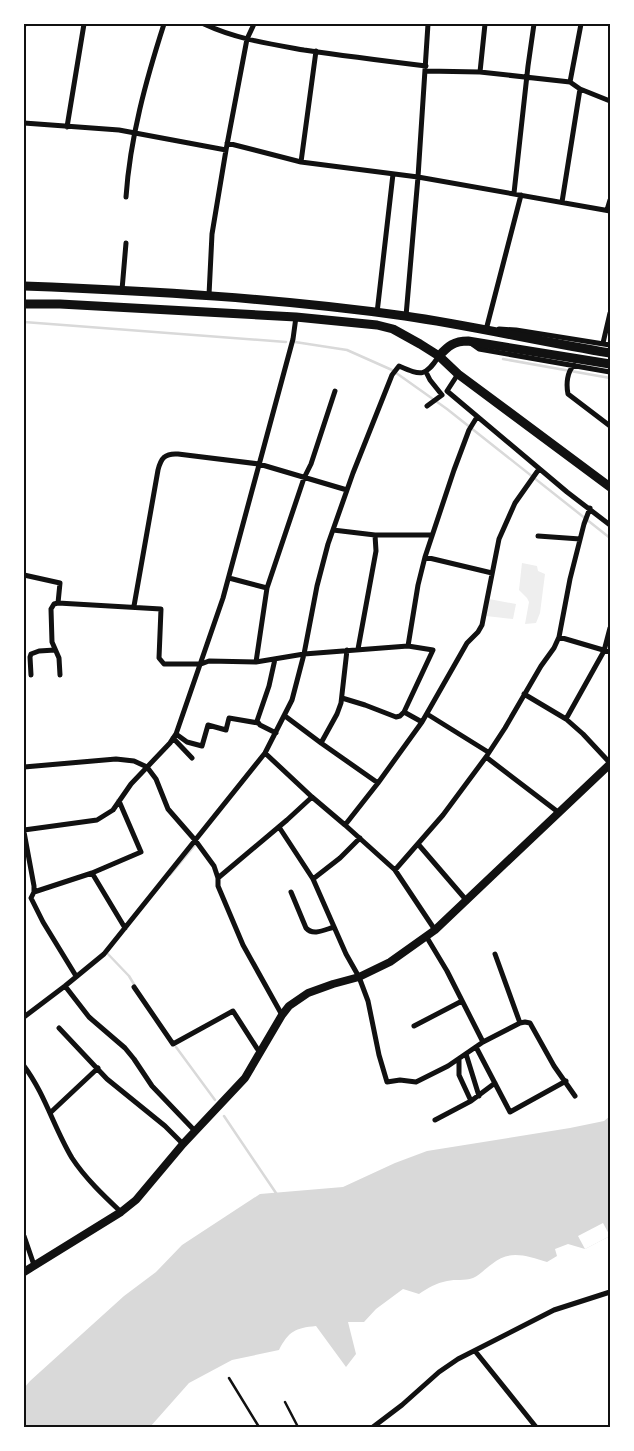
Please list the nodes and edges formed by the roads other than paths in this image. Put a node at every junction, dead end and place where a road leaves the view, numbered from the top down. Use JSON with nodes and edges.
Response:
{"nodes":[{"id":1,"x":84,"y":24,"type":"edge"},
{"id":2,"x":164,"y":24,"type":"edge"},
{"id":3,"x":204,"y":24,"type":"edge"},
{"id":4,"x":254,"y":24,"type":"edge"},
{"id":5,"x":428,"y":24,"type":"edge"},
{"id":6,"x":485,"y":24,"type":"edge"},
{"id":7,"x":534,"y":24,"type":"edge"},
{"id":8,"x":581,"y":24,"type":"edge"},
{"id":9,"x":247,"y":39,"type":"junction"},
{"id":10,"x":316,"y":51,"type":"junction"},
{"id":11,"x":426,"y":69,"type":"junction"},
{"id":12,"x":480,"y":72,"type":"junction"},
{"id":13,"x":527,"y":78,"type":"junction"},
{"id":14,"x":570,"y":82,"type":"junction"},
{"id":15,"x":580,"y":90,"type":"junction"},
{"id":16,"x":610,"y":101,"type":"edge"},
{"id":17,"x":24,"y":123,"type":"edge"},
{"id":18,"x":67,"y":127,"type":"junction"},
{"id":19,"x":135,"y":134,"type":"junction"},
{"id":20,"x":227,"y":142,"type":"junction"},
{"id":21,"x":226,"y":150,"type":"junction"},
{"id":22,"x":301,"y":162,"type":"junction"},
{"id":23,"x":393,"y":174,"type":"junction"},
{"id":24,"x":418,"y":176,"type":"junction"},
{"id":25,"x":514,"y":193,"type":"junction"},
{"id":26,"x":521,"y":194,"type":"junction"},
{"id":27,"x":126,"y":197,"type":"dead end"},
{"id":28,"x":610,"y":200,"type":"edge"},
{"id":29,"x":562,"y":202,"type":"junction"},
{"id":30,"x":609,"y":210,"type":"edge"},
{"id":31,"x":126,"y":243,"type":"dead end"},
{"id":32,"x":24,"y":286,"type":"edge"},
{"id":33,"x":61,"y":288,"type":"junction"},
{"id":34,"x":122,"y":290,"type":"junction"},
{"id":35,"x":209,"y":295,"type":"junction"},
{"id":36,"x":24,"y":304,"type":"edge"},
{"id":37,"x":60,"y":304,"type":"junction"},
{"id":38,"x":377,"y":313,"type":"junction"},
{"id":39,"x":610,"y":313,"type":"edge"},
{"id":40,"x":406,"y":316,"type":"junction"},
{"id":41,"x":296,"y":317,"type":"junction"},
{"id":42,"x":489,"y":330,"type":"junction"},
{"id":43,"x":604,"y":340,"type":"junction"},
{"id":44,"x":468,"y":341,"type":"junction"},
{"id":45,"x":542,"y":342,"type":"junction"},
{"id":46,"x":610,"y":344,"type":"edge"},
{"id":47,"x":540,"y":352,"type":"junction"},
{"id":48,"x":610,"y":353,"type":"edge"},
{"id":49,"x":439,"y":356,"type":"junction"},
{"id":50,"x":610,"y":364,"type":"edge"},
{"id":51,"x":572,"y":367,"type":"junction"},
{"id":52,"x":426,"y":372,"type":"junction"},
{"id":53,"x":610,"y":372,"type":"edge"},
{"id":54,"x":458,"y":374,"type":"junction"},
{"id":55,"x":336,"y":391,"type":"dead end"},
{"id":56,"x":447,"y":391,"type":"junction"},
{"id":57,"x":440,"y":397,"type":"junction"},
{"id":58,"x":430,"y":405,"type":"dead end"},
{"id":59,"x":477,"y":417,"type":"junction"},
{"id":60,"x":610,"y":426,"type":"edge"},
{"id":61,"x":259,"y":464,"type":"junction"},
{"id":62,"x":539,"y":469,"type":"junction"},
{"id":63,"x":304,"y":478,"type":"junction"},
{"id":64,"x":610,"y":487,"type":"edge"},
{"id":65,"x":347,"y":490,"type":"junction"},
{"id":66,"x":588,"y":511,"type":"junction"},
{"id":67,"x":610,"y":525,"type":"edge"},
{"id":68,"x":333,"y":530,"type":"junction"},
{"id":69,"x":375,"y":535,"type":"junction"},
{"id":70,"x":432,"y":535,"type":"junction"},
{"id":71,"x":538,"y":536,"type":"dead end"},
{"id":72,"x":580,"y":539,"type":"junction"},
{"id":73,"x":425,"y":557,"type":"junction"},
{"id":74,"x":492,"y":573,"type":"junction"},
{"id":75,"x":24,"y":575,"type":"edge"},
{"id":76,"x":229,"y":578,"type":"junction"},
{"id":77,"x":267,"y":588,"type":"junction"},
{"id":78,"x":58,"y":602,"type":"junction"},
{"id":79,"x":134,"y":606,"type":"junction"},
{"id":80,"x":610,"y":628,"type":"edge"},
{"id":81,"x":559,"y":637,"type":"junction"},
{"id":82,"x":408,"y":646,"type":"junction"},
{"id":83,"x":358,"y":649,"type":"junction"},
{"id":84,"x":55,"y":650,"type":"junction"},
{"id":85,"x":348,"y":650,"type":"junction"},
{"id":86,"x":604,"y":650,"type":"junction"},
{"id":87,"x":610,"y":652,"type":"edge"},
{"id":88,"x":304,"y":654,"type":"junction"},
{"id":89,"x":275,"y":659,"type":"junction"},
{"id":90,"x":256,"y":662,"type":"junction"},
{"id":91,"x":201,"y":664,"type":"junction"},
{"id":92,"x":31,"y":675,"type":"dead end"},
{"id":93,"x":60,"y":675,"type":"dead end"},
{"id":94,"x":524,"y":694,"type":"junction"},
{"id":95,"x":342,"y":698,"type":"junction"},
{"id":96,"x":404,"y":712,"type":"junction"},
{"id":97,"x":427,"y":714,"type":"junction"},
{"id":98,"x":285,"y":716,"type":"junction"},
{"id":99,"x":566,"y":719,"type":"junction"},
{"id":100,"x":422,"y":722,"type":"junction"},
{"id":101,"x":258,"y":724,"type":"junction"},
{"id":102,"x":276,"y":733,"type":"junction"},
{"id":103,"x":174,"y":736,"type":"junction"},
{"id":104,"x":321,"y":743,"type":"junction"},
{"id":105,"x":265,"y":753,"type":"junction"},
{"id":106,"x":487,"y":754,"type":"junction"},
{"id":107,"x":192,"y":758,"type":"dead end"},
{"id":108,"x":610,"y":763,"type":"edge"},
{"id":109,"x":24,"y":767,"type":"edge"},
{"id":110,"x":147,"y":767,"type":"junction"},
{"id":111,"x":378,"y":783,"type":"junction"},
{"id":112,"x":312,"y":797,"type":"junction"},
{"id":113,"x":119,"y":801,"type":"junction"},
{"id":114,"x":558,"y":812,"type":"junction"},
{"id":115,"x":346,"y":825,"type":"junction"},
{"id":116,"x":278,"y":827,"type":"junction"},
{"id":117,"x":24,"y":831,"type":"edge"},
{"id":118,"x":360,"y":838,"type":"junction"},
{"id":119,"x":195,"y":840,"type":"junction"},
{"id":120,"x":418,"y":844,"type":"junction"},
{"id":121,"x":395,"y":870,"type":"junction"},
{"id":122,"x":92,"y":873,"type":"junction"},
{"id":123,"x":218,"y":878,"type":"junction"},
{"id":124,"x":313,"y":879,"type":"junction"},
{"id":125,"x":34,"y":892,"type":"junction"},
{"id":126,"x":291,"y":892,"type":"dead end"},
{"id":127,"x":30,"y":898,"type":"junction"},
{"id":128,"x":24,"y":901,"type":"edge"},
{"id":129,"x":467,"y":901,"type":"junction"},
{"id":130,"x":334,"y":927,"type":"junction"},
{"id":131,"x":125,"y":928,"type":"junction"},
{"id":132,"x":435,"y":930,"type":"junction"},
{"id":133,"x":426,"y":936,"type":"junction"},
{"id":134,"x":495,"y":954,"type":"dead end"},
{"id":135,"x":76,"y":976,"type":"junction"},
{"id":136,"x":359,"y":976,"type":"junction"},
{"id":137,"x":65,"y":986,"type":"junction"},
{"id":138,"x":134,"y":987,"type":"dead end"},
{"id":139,"x":462,"y":1001,"type":"junction"},
{"id":140,"x":282,"y":1015,"type":"junction"},
{"id":141,"x":24,"y":1016,"type":"edge"},
{"id":142,"x":520,"y":1023,"type":"junction"},
{"id":143,"x":414,"y":1026,"type":"dead end"},
{"id":144,"x":59,"y":1028,"type":"dead end"},
{"id":145,"x":483,"y":1042,"type":"junction"},
{"id":146,"x":476,"y":1047,"type":"junction"},
{"id":147,"x":260,"y":1053,"type":"junction"},
{"id":148,"x":466,"y":1054,"type":"junction"},
{"id":149,"x":459,"y":1059,"type":"junction"},
{"id":150,"x":24,"y":1066,"type":"edge"},
{"id":151,"x":98,"y":1068,"type":"junction"},
{"id":152,"x":566,"y":1081,"type":"junction"},
{"id":153,"x":495,"y":1084,"type":"junction"},
{"id":154,"x":479,"y":1096,"type":"junction"},
{"id":155,"x":574,"y":1096,"type":"dead end"},
{"id":156,"x":471,"y":1101,"type":"junction"},
{"id":157,"x":50,"y":1113,"type":"junction"},
{"id":158,"x":435,"y":1120,"type":"dead end"},
{"id":159,"x":195,"y":1131,"type":"junction"},
{"id":160,"x":183,"y":1144,"type":"junction"},
{"id":161,"x":121,"y":1212,"type":"junction"},
{"id":162,"x":24,"y":1236,"type":"edge"},
{"id":163,"x":34,"y":1265,"type":"junction"},
{"id":164,"x":24,"y":1272,"type":"edge"},
{"id":165,"x":610,"y":1292,"type":"edge"},
{"id":166,"x":475,"y":1351,"type":"junction"},
{"id":167,"x":229,"y":1378,"type":"dead end"},
{"id":168,"x":286,"y":1402,"type":"dead end"},
{"id":169,"x":259,"y":1427,"type":"edge"},
{"id":170,"x":298,"y":1427,"type":"edge"},
{"id":171,"x":373,"y":1427,"type":"edge"},
{"id":172,"x":536,"y":1427,"type":"edge"}],
"edges":[{"from":1,"to":18,"type":"street"},
{"from":2,"to":19,"type":"street"},
{"from":3,"to":9,"type":"street"},
{"from":4,"to":9,"type":"street"},
{"from":5,"to":11,"type":"street"},
{"from":6,"to":12,"type":"street"},
{"from":7,"to":13,"type":"street"},
{"from":8,"to":14,"type":"street"},
{"from":9,"to":10,"type":"street"},
{"from":9,"to":20,"type":"street"},
{"from":10,"to":11,"type":"street"},
{"from":10,"to":22,"type":"street"},
{"from":11,"to":12,"type":"street"},
{"from":11,"to":24,"type":"street"},
{"from":12,"to":13,"type":"street"},
{"from":13,"to":14,"type":"street"},
{"from":13,"to":25,"type":"street"},
{"from":14,"to":15,"type":"street"},
{"from":15,"to":16,"type":"street"},
{"from":15,"to":29,"type":"street"},
{"from":17,"to":18,"type":"street"},
{"from":18,"to":19,"type":"street"},
{"from":19,"to":21,"type":"street"},
{"from":19,"to":27,"type":"street"},
{"from":20,"to":21,"type":"street"},
{"from":20,"to":22,"type":"street"},
{"from":21,"to":35,"type":"street"},
{"from":22,"to":23,"type":"street"},
{"from":23,"to":24,"type":"street"},
{"from":23,"to":38,"type":"street"},
{"from":24,"to":25,"type":"street"},
{"from":24,"to":40,"type":"street"},
{"from":25,"to":26,"type":"street"},
{"from":26,"to":29,"type":"street"},
{"from":26,"to":42,"type":"street"},
{"from":28,"to":30,"type":"street"},
{"from":29,"to":30,"type":"street"},
{"from":31,"to":34,"type":"street"},
{"from":32,"to":33,"type":"main road"},
{"from":33,"to":34,"type":"main road"},
{"from":33,"to":37,"type":"main road"},
{"from":34,"to":35,"type":"main road"},
{"from":35,"to":38,"type":"main road"},
{"from":36,"to":37,"type":"main road"},
{"from":37,"to":41,"type":"main road"},
{"from":38,"to":40,"type":"main road"},
{"from":39,"to":43,"type":"street"},
{"from":40,"to":42,"type":"main road"},
{"from":41,"to":49,"type":"main road"},
{"from":41,"to":61,"type":"street"},
{"from":42,"to":43,"type":"street"},
{"from":42,"to":45,"type":"main road"},
{"from":43,"to":46,"type":"street"},
{"from":44,"to":47,"type":"main road"},
{"from":44,"to":49,"type":"main road"},
{"from":44,"to":51,"type":"street"},
{"from":45,"to":47,"type":"main road"},
{"from":45,"to":48,"type":"main road"},
{"from":47,"to":50,"type":"main road"},
{"from":49,"to":52,"type":"street"},
{"from":49,"to":54,"type":"main road"},
{"from":51,"to":53,"type":"street"},
{"from":51,"to":60,"type":"street"},
{"from":52,"to":57,"type":"street"},
{"from":52,"to":65,"type":"street"},
{"from":54,"to":56,"type":"street"},
{"from":54,"to":64,"type":"main road"},
{"from":55,"to":63,"type":"street"},
{"from":56,"to":57,"type":"street"},
{"from":56,"to":59,"type":"street"},
{"from":57,"to":58,"type":"street"},
{"from":59,"to":62,"type":"street"},
{"from":59,"to":70,"type":"street"},
{"from":61,"to":63,"type":"street"},
{"from":61,"to":76,"type":"street"},
{"from":61,"to":79,"type":"street"},
{"from":62,"to":66,"type":"street"},
{"from":62,"to":74,"type":"street"},
{"from":63,"to":65,"type":"street"},
{"from":63,"to":77,"type":"street"},
{"from":65,"to":68,"type":"street"},
{"from":66,"to":67,"type":"street"},
{"from":66,"to":72,"type":"street"},
{"from":68,"to":69,"type":"street"},
{"from":68,"to":88,"type":"street"},
{"from":69,"to":70,"type":"street"},
{"from":69,"to":83,"type":"street"},
{"from":70,"to":73,"type":"street"},
{"from":71,"to":72,"type":"street"},
{"from":72,"to":81,"type":"street"},
{"from":73,"to":74,"type":"street"},
{"from":73,"to":82,"type":"street"},
{"from":74,"to":97,"type":"street"},
{"from":75,"to":78,"type":"street"},
{"from":76,"to":77,"type":"street"},
{"from":76,"to":91,"type":"street"},
{"from":77,"to":90,"type":"street"},
{"from":78,"to":79,"type":"street"},
{"from":78,"to":84,"type":"street"},
{"from":79,"to":91,"type":"street"},
{"from":80,"to":86,"type":"street"},
{"from":81,"to":86,"type":"street"},
{"from":81,"to":94,"type":"street"},
{"from":82,"to":83,"type":"street"},
{"from":82,"to":96,"type":"street"},
{"from":83,"to":85,"type":"street"},
{"from":84,"to":92,"type":"street"},
{"from":84,"to":93,"type":"street"},
{"from":85,"to":88,"type":"street"},
{"from":85,"to":95,"type":"street"},
{"from":86,"to":87,"type":"street"},
{"from":86,"to":99,"type":"street"},
{"from":88,"to":89,"type":"street"},
{"from":88,"to":98,"type":"street"},
{"from":89,"to":90,"type":"street"},
{"from":89,"to":101,"type":"street"},
{"from":90,"to":91,"type":"street"},
{"from":91,"to":103,"type":"street"},
{"from":94,"to":99,"type":"street"},
{"from":94,"to":106,"type":"street"},
{"from":95,"to":96,"type":"street"},
{"from":95,"to":104,"type":"street"},
{"from":96,"to":100,"type":"street"},
{"from":97,"to":100,"type":"street"},
{"from":97,"to":106,"type":"street"},
{"from":98,"to":102,"type":"street"},
{"from":98,"to":104,"type":"street"},
{"from":99,"to":108,"type":"street"},
{"from":100,"to":111,"type":"street"},
{"from":101,"to":102,"type":"street"},
{"from":101,"to":103,"type":"street"},
{"from":102,"to":105,"type":"street"},
{"from":103,"to":107,"type":"street"},
{"from":103,"to":110,"type":"street"},
{"from":104,"to":111,"type":"street"},
{"from":105,"to":112,"type":"street"},
{"from":105,"to":119,"type":"street"},
{"from":106,"to":114,"type":"street"},
{"from":106,"to":120,"type":"street"},
{"from":108,"to":114,"type":"main road"},
{"from":109,"to":110,"type":"street"},
{"from":110,"to":113,"type":"street"},
{"from":110,"to":119,"type":"street"},
{"from":111,"to":115,"type":"street"},
{"from":112,"to":115,"type":"street"},
{"from":112,"to":116,"type":"street"},
{"from":113,"to":117,"type":"street"},
{"from":113,"to":122,"type":"street"},
{"from":114,"to":129,"type":"main road"},
{"from":115,"to":118,"type":"street"},
{"from":116,"to":123,"type":"street"},
{"from":116,"to":124,"type":"street"},
{"from":117,"to":125,"type":"street"},
{"from":118,"to":121,"type":"street"},
{"from":118,"to":124,"type":"street"},
{"from":119,"to":123,"type":"street"},
{"from":119,"to":131,"type":"street"},
{"from":120,"to":121,"type":"street"},
{"from":120,"to":129,"type":"street"},
{"from":121,"to":132,"type":"street"},
{"from":122,"to":125,"type":"street"},
{"from":122,"to":131,"type":"street"},
{"from":123,"to":140,"type":"street"},
{"from":124,"to":130,"type":"street"},
{"from":125,"to":127,"type":"street"},
{"from":126,"to":130,"type":"street"},
{"from":127,"to":128,"type":"street"},
{"from":127,"to":135,"type":"street"},
{"from":129,"to":132,"type":"main road"},
{"from":130,"to":136,"type":"street"},
{"from":131,"to":135,"type":"street"},
{"from":132,"to":133,"type":"main road"},
{"from":133,"to":136,"type":"main road"},
{"from":133,"to":139,"type":"street"},
{"from":134,"to":142,"type":"street"},
{"from":135,"to":137,"type":"street"},
{"from":136,"to":140,"type":"main road"},
{"from":136,"to":149,"type":"street"},
{"from":137,"to":141,"type":"street"},
{"from":137,"to":159,"type":"street"},
{"from":138,"to":147,"type":"street"},
{"from":139,"to":143,"type":"street"},
{"from":139,"to":145,"type":"street"},
{"from":140,"to":147,"type":"main road"},
{"from":142,"to":145,"type":"street"},
{"from":142,"to":152,"type":"street"},
{"from":144,"to":151,"type":"street"},
{"from":145,"to":146,"type":"street"},
{"from":146,"to":148,"type":"street"},
{"from":146,"to":153,"type":"street"},
{"from":147,"to":159,"type":"main road"},
{"from":148,"to":149,"type":"street"},
{"from":148,"to":154,"type":"street"},
{"from":149,"to":156,"type":"street"},
{"from":150,"to":157,"type":"street"},
{"from":151,"to":157,"type":"street"},
{"from":151,"to":160,"type":"street"},
{"from":152,"to":153,"type":"street"},
{"from":152,"to":155,"type":"street"},
{"from":153,"to":154,"type":"street"},
{"from":154,"to":156,"type":"street"},
{"from":156,"to":158,"type":"street"},
{"from":157,"to":161,"type":"street"},
{"from":159,"to":160,"type":"main road"},
{"from":160,"to":161,"type":"main road"},
{"from":161,"to":163,"type":"main road"},
{"from":162,"to":163,"type":"street"},
{"from":163,"to":164,"type":"main road"},
{"from":165,"to":166,"type":"street"},
{"from":166,"to":171,"type":"street"},
{"from":166,"to":172,"type":"street"},
{"from":167,"to":169,"type":"lane"},
{"from":168,"to":170,"type":"lane"}]}
